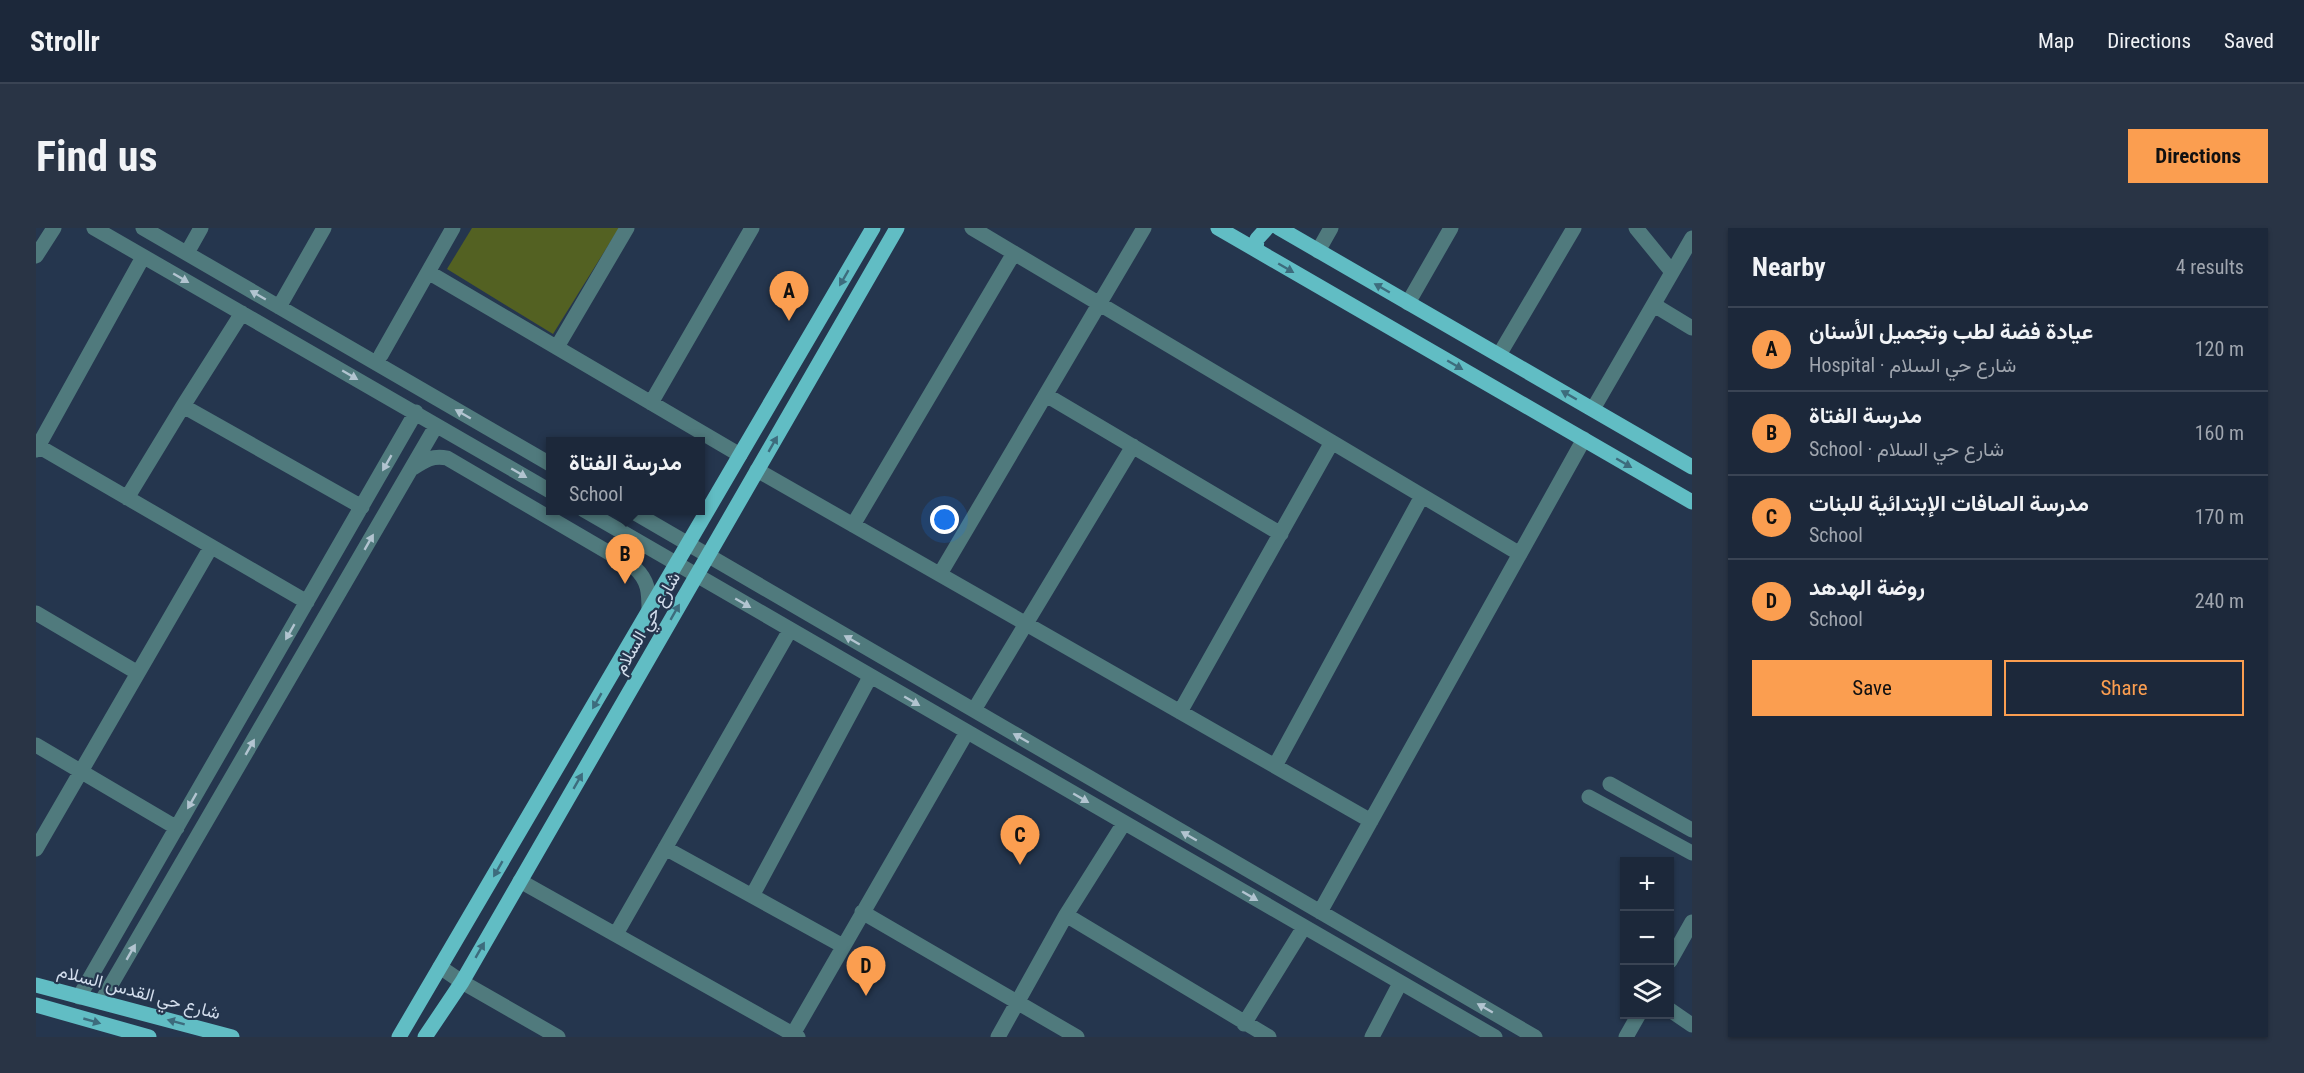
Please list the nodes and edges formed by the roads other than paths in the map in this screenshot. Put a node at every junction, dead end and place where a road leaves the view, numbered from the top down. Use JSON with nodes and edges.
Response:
{"nodes":[{"id":1,"x":54,"y":228,"type":"edge"},
{"id":2,"x":94,"y":228,"type":"edge"},
{"id":3,"x":143,"y":228,"type":"edge"},
{"id":4,"x":201,"y":228,"type":"edge"},
{"id":5,"x":324,"y":228,"type":"edge"},
{"id":6,"x":453,"y":228,"type":"edge"},
{"id":7,"x":627,"y":228,"type":"edge"},
{"id":8,"x":752,"y":228,"type":"edge"},
{"id":9,"x":873,"y":228,"type":"edge"},
{"id":10,"x":897,"y":228,"type":"edge"},
{"id":11,"x":972,"y":228,"type":"edge"},
{"id":12,"x":1144,"y":228,"type":"edge"},
{"id":13,"x":1221,"y":228,"type":"edge"},
{"id":14,"x":1267,"y":228,"type":"edge"},
{"id":15,"x":1279,"y":228,"type":"edge"},
{"id":16,"x":1330,"y":228,"type":"edge"},
{"id":17,"x":1451,"y":228,"type":"edge"},
{"id":18,"x":1574,"y":228,"type":"edge"},
{"id":19,"x":1636,"y":228,"type":"edge"},
{"id":20,"x":1692,"y":238,"type":"edge"},
{"id":21,"x":1256,"y":250,"type":"junction"},
{"id":22,"x":1318,"y":251,"type":"junction"},
{"id":23,"x":187,"y":253,"type":"junction"},
{"id":24,"x":1014,"y":253,"type":"junction"},
{"id":25,"x":36,"y":256,"type":"edge"},
{"id":26,"x":143,"y":257,"type":"junction"},
{"id":27,"x":428,"y":272,"type":"junction"},
{"id":28,"x":1672,"y":272,"type":"junction"},
{"id":29,"x":1408,"y":303,"type":"junction"},
{"id":30,"x":1099,"y":304,"type":"junction"},
{"id":31,"x":1653,"y":305,"type":"junction"},
{"id":32,"x":279,"y":307,"type":"junction"},
{"id":33,"x":242,"y":313,"type":"junction"},
{"id":34,"x":1692,"y":328,"type":"edge"},
{"id":35,"x":556,"y":347,"type":"junction"},
{"id":36,"x":381,"y":355,"type":"dead end"},
{"id":37,"x":1499,"y":355,"type":"junction"},
{"id":38,"x":1046,"y":395,"type":"junction"},
{"id":39,"x":651,"y":403,"type":"junction"},
{"id":40,"x":183,"y":406,"type":"junction"},
{"id":41,"x":1593,"y":409,"type":"junction"},
{"id":42,"x":416,"y":412,"type":"junction"},
{"id":43,"x":436,"y":426,"type":"junction"},
{"id":44,"x":1584,"y":440,"type":"junction"},
{"id":45,"x":1332,"y":442,"type":"junction"},
{"id":46,"x":1133,"y":446,"type":"junction"},
{"id":47,"x":37,"y":448,"type":"edge"},
{"id":48,"x":740,"y":455,"type":"junction"},
{"id":49,"x":546,"y":462,"type":"edge"},
{"id":50,"x":1692,"y":467,"type":"edge"},
{"id":51,"x":411,"y":469,"type":"junction"},
{"id":52,"x":757,"y":470,"type":"junction"},
{"id":53,"x":546,"y":489,"type":"edge"},
{"id":54,"x":1422,"y":496,"type":"junction"},
{"id":55,"x":127,"y":498,"type":"junction"},
{"id":56,"x":1692,"y":502,"type":"edge"},
{"id":57,"x":362,"y":507,"type":"junction"},
{"id":58,"x":710,"y":508,"type":"junction"},
{"id":59,"x":593,"y":515,"type":"edge"},
{"id":60,"x":638,"y":515,"type":"edge"},
{"id":61,"x":728,"y":520,"type":"junction"},
{"id":62,"x":853,"y":525,"type":"junction"},
{"id":63,"x":670,"y":534,"type":"junction"},
{"id":64,"x":1281,"y":534,"type":"junction"},
{"id":65,"x":688,"y":544,"type":"junction"},
{"id":66,"x":211,"y":547,"type":"junction"},
{"id":67,"x":656,"y":552,"type":"junction"},
{"id":68,"x":1520,"y":554,"type":"junction"},
{"id":69,"x":708,"y":556,"type":"junction"},
{"id":70,"x":332,"y":558,"type":"junction"},
{"id":71,"x":676,"y":564,"type":"junction"},
{"id":72,"x":722,"y":564,"type":"junction"},
{"id":73,"x":354,"y":567,"type":"junction"},
{"id":74,"x":940,"y":574,"type":"junction"},
{"id":75,"x":696,"y":576,"type":"junction"},
{"id":76,"x":320,"y":580,"type":"junction"},
{"id":77,"x":712,"y":585,"type":"junction"},
{"id":78,"x":338,"y":594,"type":"junction"},
{"id":79,"x":307,"y":602,"type":"junction"},
{"id":80,"x":649,"y":611,"type":"junction"},
{"id":81,"x":36,"y":613,"type":"edge"},
{"id":82,"x":1025,"y":623,"type":"junction"},
{"id":83,"x":790,"y":630,"type":"junction"},
{"id":84,"x":138,"y":673,"type":"junction"},
{"id":85,"x":870,"y":677,"type":"junction"},
{"id":86,"x":974,"y":710,"type":"junction"},
{"id":87,"x":1180,"y":712,"type":"junction"},
{"id":88,"x":967,"y":732,"type":"junction"},
{"id":89,"x":36,"y":745,"type":"edge"},
{"id":90,"x":1275,"y":766,"type":"junction"},
{"id":91,"x":81,"y":770,"type":"junction"},
{"id":92,"x":1610,"y":784,"type":"dead end"},
{"id":93,"x":1588,"y":798,"type":"dead end"},
{"id":94,"x":1371,"y":821,"type":"junction"},
{"id":95,"x":1124,"y":823,"type":"junction"},
{"id":96,"x":177,"y":828,"type":"junction"},
{"id":97,"x":1692,"y":830,"type":"edge"},
{"id":98,"x":665,"y":848,"type":"junction"},
{"id":99,"x":36,"y":849,"type":"edge"},
{"id":100,"x":1213,"y":850,"type":"junction"},
{"id":101,"x":1692,"y":853,"type":"edge"},
{"id":102,"x":1230,"y":860,"type":"junction"},
{"id":103,"x":1200,"y":867,"type":"junction"},
{"id":104,"x":1218,"y":877,"type":"junction"},
{"id":105,"x":520,"y":881,"type":"junction"},
{"id":106,"x":752,"y":896,"type":"junction"},
{"id":107,"x":862,"y":912,"type":"junction"},
{"id":108,"x":1320,"y":912,"type":"junction"},
{"id":109,"x":1066,"y":915,"type":"junction"},
{"id":110,"x":1692,"y":922,"type":"edge"},
{"id":111,"x":1304,"y":927,"type":"junction"},
{"id":112,"x":615,"y":934,"type":"junction"},
{"id":113,"x":843,"y":946,"type":"junction"},
{"id":114,"x":1674,"y":954,"type":"edge"},
{"id":115,"x":440,"y":967,"type":"junction"},
{"id":116,"x":93,"y":974,"type":"junction"},
{"id":117,"x":462,"y":982,"type":"junction"},
{"id":118,"x":36,"y":984,"type":"edge"},
{"id":119,"x":112,"y":984,"type":"junction"},
{"id":120,"x":1397,"y":989,"type":"dead end"},
{"id":121,"x":80,"y":997,"type":"junction"},
{"id":122,"x":101,"y":1002,"type":"junction"},
{"id":123,"x":1017,"y":1003,"type":"junction"},
{"id":124,"x":36,"y":1005,"type":"edge"},
{"id":125,"x":1674,"y":1013,"type":"edge"},
{"id":126,"x":1636,"y":1019,"type":"edge"},
{"id":127,"x":1244,"y":1024,"type":"junction"},
{"id":128,"x":1692,"y":1024,"type":"edge"},
{"id":129,"x":402,"y":1031,"type":"edge"},
{"id":130,"x":425,"y":1036,"type":"edge"},
{"id":131,"x":796,"y":1036,"type":"edge"},
{"id":132,"x":149,"y":1037,"type":"edge"},
{"id":133,"x":232,"y":1037,"type":"edge"},
{"id":134,"x":558,"y":1037,"type":"edge"},
{"id":135,"x":998,"y":1037,"type":"edge"},
{"id":136,"x":1077,"y":1037,"type":"edge"},
{"id":137,"x":1269,"y":1037,"type":"edge"},
{"id":138,"x":1372,"y":1037,"type":"edge"},
{"id":139,"x":1495,"y":1037,"type":"edge"},
{"id":140,"x":1535,"y":1037,"type":"edge"},
{"id":141,"x":1626,"y":1037,"type":"edge"}],
"edges":[{"from":1,"to":25,"type":"street"},
{"from":2,"to":26,"type":"street"},
{"from":3,"to":23,"type":"street"},
{"from":4,"to":23,"type":"street"},
{"from":5,"to":32,"type":"street"},
{"from":6,"to":27,"type":"street"},
{"from":7,"to":35,"type":"street"},
{"from":8,"to":39,"type":"street"},
{"from":9,"to":48,"type":"main road","one_way":true},
{"from":52,"to":10,"type":"main road","name":"شارع حي السلام","one_way":true},
{"from":11,"to":24,"type":"street"},
{"from":12,"to":30,"type":"street"},
{"from":13,"to":21,"type":"main road"},
{"from":14,"to":21,"type":"main road"},
{"from":15,"to":22,"type":"main road"},
{"from":16,"to":22,"type":"street"},
{"from":17,"to":29,"type":"street"},
{"from":18,"to":37,"type":"street"},
{"from":19,"to":28,"type":"street"},
{"from":20,"to":28,"type":"street"},
{"from":21,"to":44,"type":"main road","one_way":true},
{"from":29,"to":22,"type":"main road","one_way":true},
{"from":32,"to":23,"type":"street","one_way":true},
{"from":24,"to":30,"type":"street"},
{"from":24,"to":62,"type":"street"},
{"from":26,"to":33,"type":"street","one_way":true},
{"from":26,"to":47,"type":"street"},
{"from":27,"to":35,"type":"street"},
{"from":27,"to":36,"type":"street"},
{"from":28,"to":31,"type":"street"},
{"from":29,"to":37,"type":"main road"},
{"from":30,"to":38,"type":"street"},
{"from":30,"to":45,"type":"street"},
{"from":31,"to":34,"type":"street"},
{"from":31,"to":41,"type":"street"},
{"from":49,"to":32,"type":"street","one_way":true},
{"from":33,"to":40,"type":"street"},
{"from":33,"to":42,"type":"street","one_way":true},
{"from":35,"to":39,"type":"street"},
{"from":41,"to":37,"type":"main road","one_way":true},
{"from":38,"to":46,"type":"street"},
{"from":38,"to":74,"type":"street"},
{"from":39,"to":48,"type":"street"},
{"from":40,"to":55,"type":"street"},
{"from":40,"to":57,"type":"street"},
{"from":41,"to":50,"type":"main road"},
{"from":42,"to":43,"type":"street"},
{"from":42,"to":57,"type":"street","one_way":true},
{"from":43,"to":51,"type":"street"},
{"from":43,"to":53,"type":"street","one_way":true},
{"from":44,"to":56,"type":"main road","one_way":true},
{"from":44,"to":68,"type":"street"},
{"from":45,"to":54,"type":"street"},
{"from":45,"to":64,"type":"street"},
{"from":46,"to":64,"type":"street"},
{"from":46,"to":82,"type":"street"},
{"from":47,"to":55,"type":"street"},
{"from":48,"to":58,"type":"main road"},
{"from":73,"to":51,"type":"street","one_way":true},
{"from":51,"to":80,"type":"street"},
{"from":52,"to":61,"type":"main road","name":"شارع حي السلام"},
{"from":52,"to":62,"type":"street"},
{"from":54,"to":68,"type":"street"},
{"from":54,"to":90,"type":"street"},
{"from":55,"to":66,"type":"street"},
{"from":57,"to":70,"type":"street"},
{"from":58,"to":61,"type":"main road"},
{"from":58,"to":65,"type":"main road"},
{"from":59,"to":67,"type":"street"},
{"from":60,"to":63,"type":"street"},
{"from":61,"to":69,"type":"main road","name":"شارع حي السلام"},
{"from":62,"to":74,"type":"street"},
{"from":63,"to":65,"type":"street"},
{"from":63,"to":67,"type":"street"},
{"from":64,"to":87,"type":"street"},
{"from":65,"to":69,"type":"street"},
{"from":65,"to":71,"type":"main road"},
{"from":66,"to":79,"type":"street"},
{"from":66,"to":84,"type":"street"},
{"from":67,"to":71,"type":"street"},
{"from":68,"to":94,"type":"street"},
{"from":69,"to":72,"type":"street"},
{"from":69,"to":75,"type":"main road","name":"شارع حي السلام"},
{"from":70,"to":73,"type":"street"},
{"from":70,"to":76,"type":"street"},
{"from":71,"to":75,"type":"street"},
{"from":71,"to":80,"type":"main road"},
{"from":72,"to":77,"type":"street"},
{"from":86,"to":72,"type":"street","one_way":true},
{"from":73,"to":78,"type":"street"},
{"from":74,"to":82,"type":"street"},
{"from":75,"to":77,"type":"street"},
{"from":105,"to":75,"type":"main road","name":"شارع حي السلام","one_way":true},
{"from":76,"to":78,"type":"street"},
{"from":76,"to":79,"type":"street"},
{"from":77,"to":83,"type":"street","one_way":true},
{"from":119,"to":78,"type":"street","one_way":true},
{"from":79,"to":96,"type":"street","one_way":true},
{"from":80,"to":115,"type":"main road","one_way":true},
{"from":81,"to":84,"type":"street"},
{"from":82,"to":86,"type":"street"},
{"from":82,"to":87,"type":"street"},
{"from":83,"to":85,"type":"street"},
{"from":83,"to":98,"type":"street"},
{"from":84,"to":91,"type":"street"},
{"from":85,"to":88,"type":"street","one_way":true},
{"from":85,"to":106,"type":"street"},
{"from":100,"to":86,"type":"street","one_way":true},
{"from":87,"to":90,"type":"street"},
{"from":88,"to":95,"type":"street","one_way":true},
{"from":88,"to":107,"type":"street"},
{"from":89,"to":91,"type":"street"},
{"from":90,"to":94,"type":"street"},
{"from":91,"to":96,"type":"street"},
{"from":91,"to":99,"type":"street"},
{"from":92,"to":97,"type":"street"},
{"from":93,"to":101,"type":"street"},
{"from":94,"to":108,"type":"street"},
{"from":95,"to":103,"type":"street"},
{"from":95,"to":109,"type":"street"},
{"from":96,"to":116,"type":"street"},
{"from":98,"to":106,"type":"street"},
{"from":98,"to":112,"type":"street"},
{"from":100,"to":102,"type":"street"},
{"from":100,"to":103,"type":"street"},
{"from":102,"to":104,"type":"street"},
{"from":102,"to":108,"type":"street"},
{"from":103,"to":104,"type":"street"},
{"from":104,"to":111,"type":"street","one_way":true},
{"from":105,"to":112,"type":"street"},
{"from":117,"to":105,"type":"main road","name":"شارع حي السلام","one_way":true},
{"from":106,"to":113,"type":"street"},
{"from":107,"to":113,"type":"street"},
{"from":107,"to":123,"type":"street"},
{"from":140,"to":108,"type":"street","one_way":true},
{"from":109,"to":123,"type":"street"},
{"from":109,"to":127,"type":"street"},
{"from":110,"to":114,"type":"street"},
{"from":111,"to":127,"type":"street"},
{"from":111,"to":139,"type":"street"},
{"from":112,"to":131,"type":"street"},
{"from":113,"to":131,"type":"street"},
{"from":115,"to":117,"type":"street"},
{"from":115,"to":129,"type":"main road"},
{"from":116,"to":119,"type":"street"},
{"from":116,"to":121,"type":"street"},
{"from":117,"to":130,"type":"main road","name":"شارع حي السلام"},
{"from":117,"to":134,"type":"street"},
{"from":118,"to":121,"type":"main road","name":"شارع حي القدس السلام"},
{"from":119,"to":122,"type":"street"},
{"from":120,"to":138,"type":"street"},
{"from":121,"to":122,"type":"main road","name":"شارع حي القدس السلام"},
{"from":133,"to":122,"type":"main road","name":"شارع حي القدس السلام","one_way":true},
{"from":123,"to":135,"type":"street"},
{"from":123,"to":136,"type":"street"},
{"from":124,"to":132,"type":"main road","one_way":true},
{"from":125,"to":128,"type":"street"},
{"from":126,"to":141,"type":"street"},
{"from":127,"to":137,"type":"street"}]}
